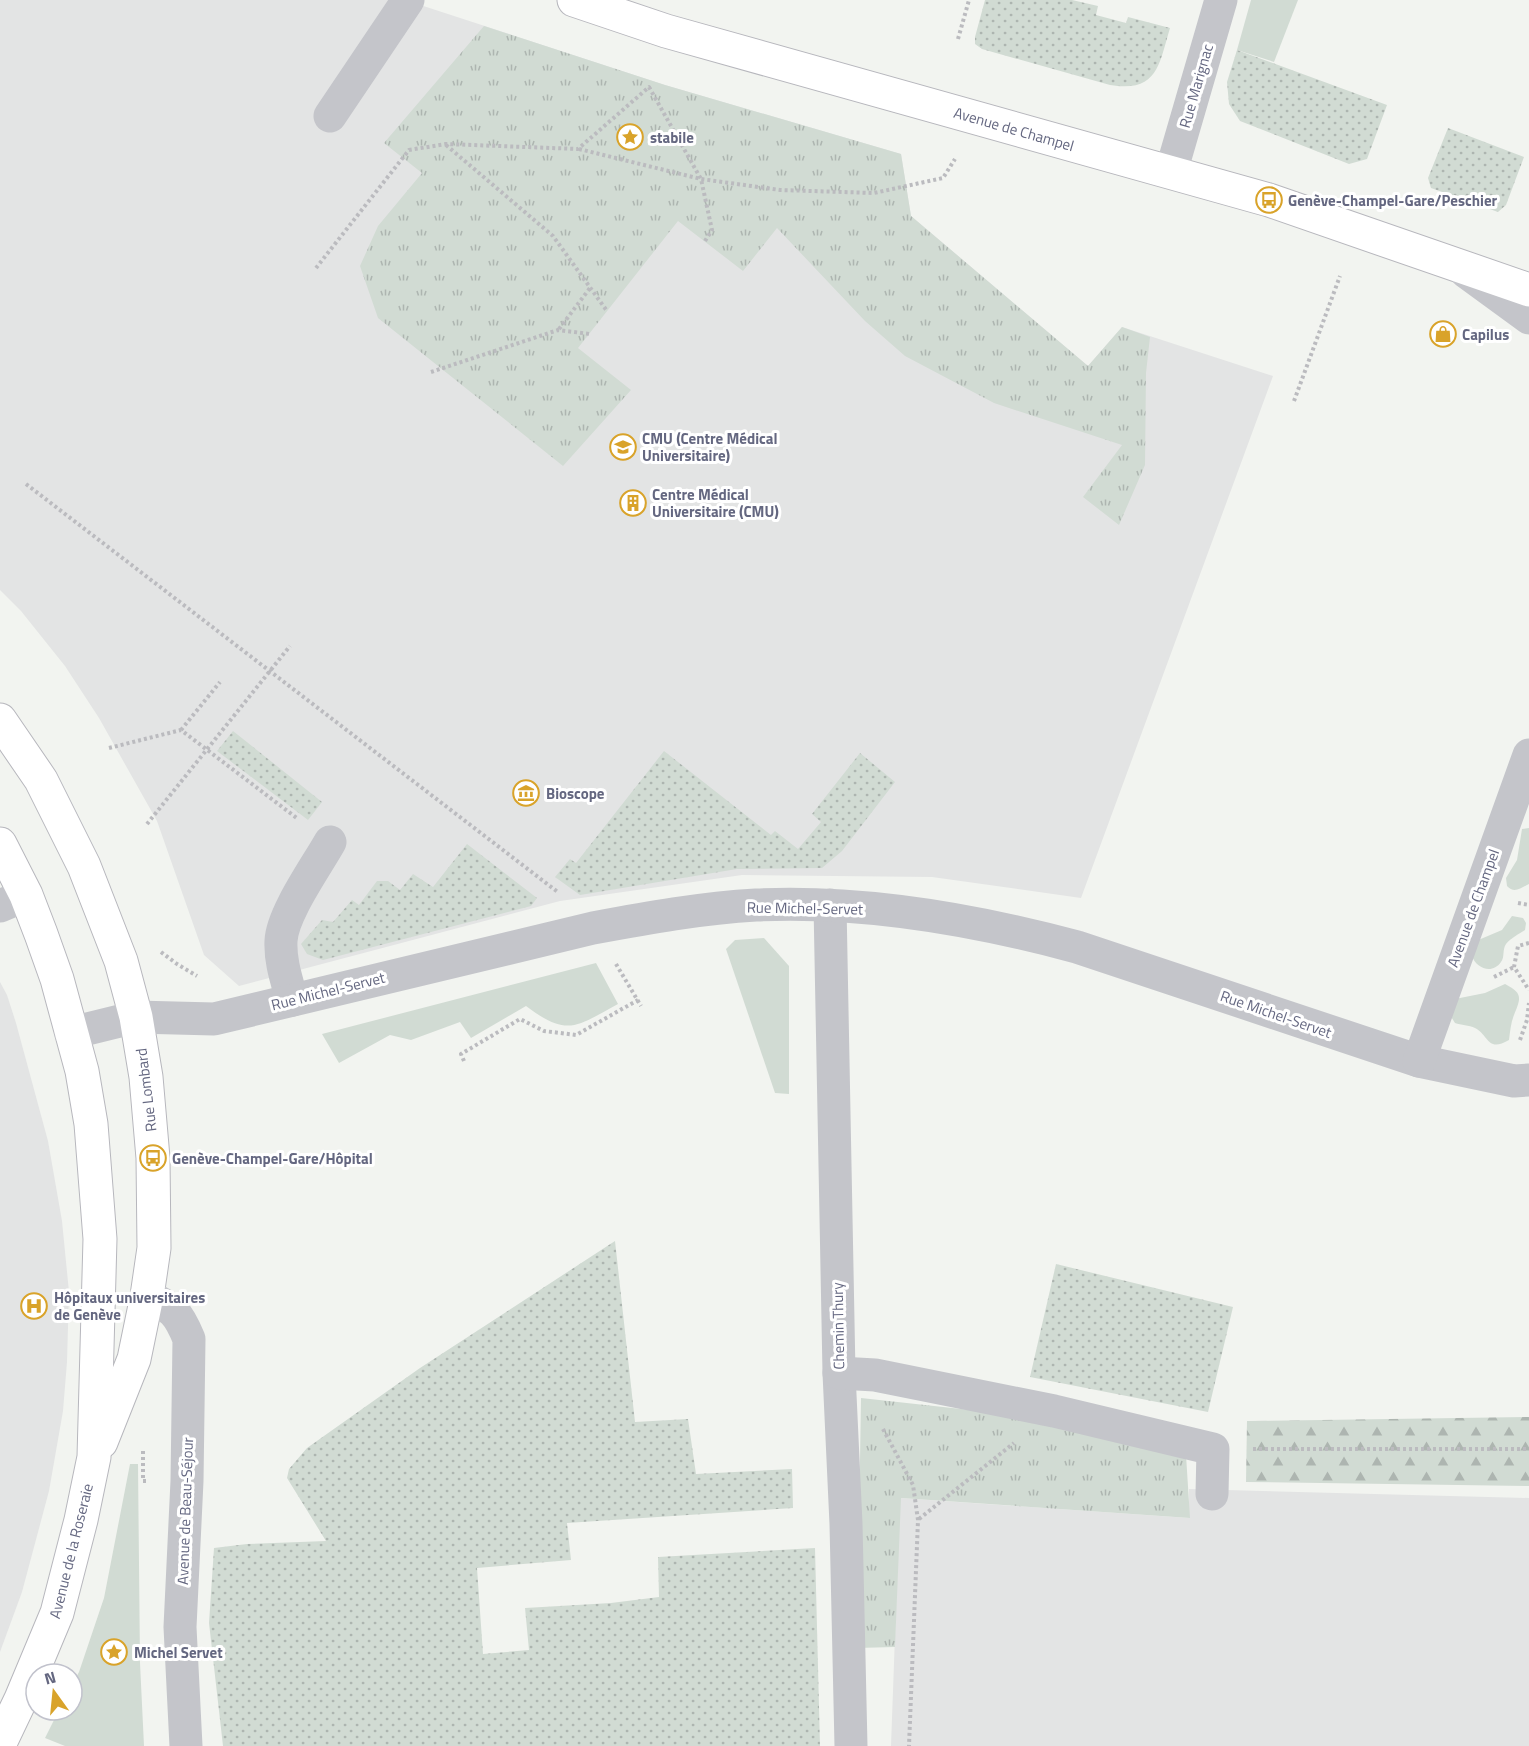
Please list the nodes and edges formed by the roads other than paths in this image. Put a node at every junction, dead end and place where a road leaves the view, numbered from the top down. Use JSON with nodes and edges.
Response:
{"nodes":[{"id":1,"x":408,"y":0,"type":"edge"},
{"id":2,"x":574,"y":0,"type":"edge"},
{"id":3,"x":1221,"y":0,"type":"edge"},
{"id":4,"x":330,"y":116,"type":"dead end"},
{"id":5,"x":1171,"y":172,"type":"junction"},
{"id":6,"x":1452,"y":262,"type":"junction"},
{"id":7,"x":1529,"y":290,"type":"edge"},
{"id":8,"x":1529,"y":318,"type":"edge"},
{"id":9,"x":0,"y":720,"type":"edge"},
{"id":10,"x":1529,"y":755,"type":"edge"},
{"id":11,"x":330,"y":842,"type":"road end"},
{"id":12,"x":0,"y":844,"type":"edge"},
{"id":13,"x":13,"y":901,"type":"edge"},
{"id":14,"x":830,"y":905,"type":"junction"},
{"id":15,"x":292,"y":1000,"type":"junction"},
{"id":16,"x":136,"y":1017,"type":"junction"},
{"id":17,"x":71,"y":1033,"type":"junction"},
{"id":18,"x":1419,"y":1060,"type":"junction"},
{"id":19,"x":1529,"y":1080,"type":"edge"},
{"id":20,"x":100,"y":1239,"type":"junction"},
{"id":21,"x":147,"y":1296,"type":"junction"},
{"id":22,"x":839,"y":1373,"type":"junction"},
{"id":23,"x":94,"y":1457,"type":"junction"},
{"id":24,"x":1212,"y":1494,"type":"dead end"},
{"id":25,"x":0,"y":1743,"type":"edge"},
{"id":26,"x":186,"y":1746,"type":"edge"},
{"id":27,"x":851,"y":1746,"type":"edge"}],
"edges":[{"from":1,"to":4,"type":"street"},
{"from":2,"to":5,"type":"main road","name":"Avenue de Champel"},
{"from":3,"to":5,"type":"street","name":"Rue Marignac"},
{"from":5,"to":6,"type":"main road","name":"Avenue de Champel"},
{"from":6,"to":7,"type":"main road","name":"Avenue de Champel"},
{"from":6,"to":8,"type":"street","name":"Avenue de Champel"},
{"from":9,"to":16,"type":"main road","name":"Rue Lombard"},
{"from":10,"to":18,"type":"street","name":"Avenue de Champel"},
{"from":11,"to":15,"type":"street"},
{"from":12,"to":13,"type":"main road"},
{"from":13,"to":17,"type":"main road"},
{"from":14,"to":15,"type":"street","name":"Rue Michel-Servet"},
{"from":14,"to":18,"type":"street","name":"Rue Michel-Servet"},
{"from":14,"to":22,"type":"street","name":"Chemin Thury"},
{"from":15,"to":16,"type":"street","name":"Rue Michel-Servet"},
{"from":16,"to":17,"type":"street","name":"Rue Michel-Servet"},
{"from":16,"to":21,"type":"main road","name":"Rue Lombard"},
{"from":17,"to":20,"type":"main road"},
{"from":18,"to":19,"type":"street","name":"Rue Michel-Servet"},
{"from":20,"to":21,"type":"main road"},
{"from":20,"to":23,"type":"main road","name":"Avenue de la Roseraie"},
{"from":21,"to":23,"type":"main road","name":"Avenue de la Roseraie"},
{"from":21,"to":26,"type":"street","name":"Avenue de Beau-Séjour"},
{"from":22,"to":24,"type":"street"},
{"from":22,"to":27,"type":"street","name":"Chemin Thury"},
{"from":23,"to":25,"type":"main road","name":"Avenue de la Roseraie"}]}
